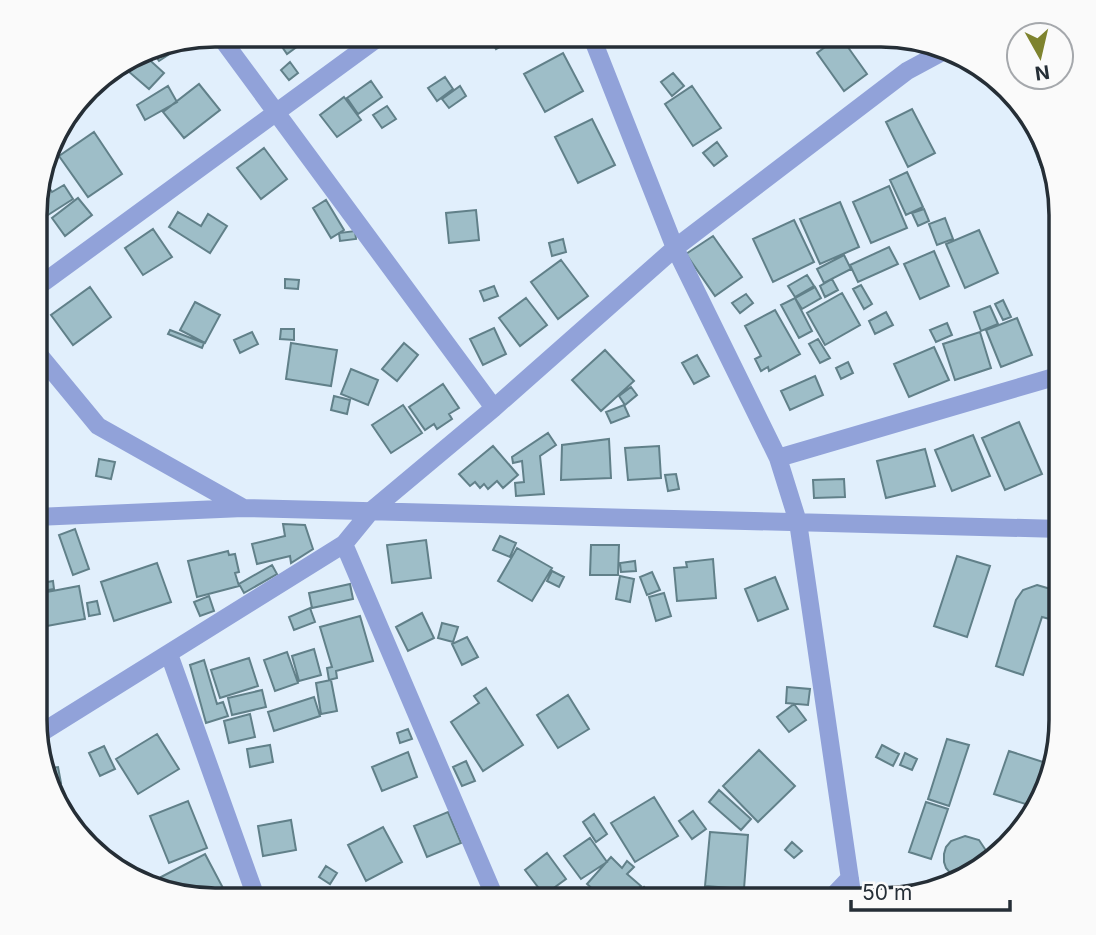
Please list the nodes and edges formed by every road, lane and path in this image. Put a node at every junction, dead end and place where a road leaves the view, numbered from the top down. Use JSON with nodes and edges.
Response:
{"nodes":[{"id":1,"x":228,"y":47,"type":"edge"},
{"id":2,"x":366,"y":47,"type":"edge"},
{"id":3,"x":596,"y":48,"type":"edge"},
{"id":4,"x":934,"y":56,"type":"edge"},
{"id":5,"x":277,"y":113,"type":"junction"},
{"id":6,"x":675,"y":248,"type":"junction"},
{"id":7,"x":47,"y":280,"type":"edge"},
{"id":8,"x":47,"y":365,"type":"edge"},
{"id":9,"x":1048,"y":379,"type":"edge"},
{"id":10,"x":494,"y":408,"type":"junction"},
{"id":11,"x":778,"y":458,"type":"junction"},
{"id":12,"x":243,"y":508,"type":"junction"},
{"id":13,"x":372,"y":511,"type":"junction"},
{"id":14,"x":48,"y":516,"type":"edge"},
{"id":15,"x":798,"y":522,"type":"junction"},
{"id":16,"x":1049,"y":529,"type":"edge"},
{"id":17,"x":344,"y":544,"type":"junction"},
{"id":18,"x":169,"y":654,"type":"junction"},
{"id":19,"x":48,"y":729,"type":"edge"},
{"id":20,"x":850,"y":878,"type":"junction"},
{"id":21,"x":841,"y":887,"type":"edge"},
{"id":22,"x":851,"y":887,"type":"edge"},
{"id":23,"x":253,"y":888,"type":"edge"},
{"id":24,"x":491,"y":888,"type":"edge"}],
"edges":[{"from":1,"to":5,"type":"street"},
{"from":2,"to":5,"type":"street"},
{"from":3,"to":6,"type":"street"},
{"from":4,"to":6,"type":"street"},
{"from":5,"to":7,"type":"street"},
{"from":5,"to":10,"type":"street"},
{"from":6,"to":10,"type":"street"},
{"from":6,"to":11,"type":"street"},
{"from":8,"to":12,"type":"street"},
{"from":9,"to":11,"type":"street"},
{"from":10,"to":13,"type":"street"},
{"from":11,"to":15,"type":"street"},
{"from":12,"to":13,"type":"street"},
{"from":12,"to":14,"type":"street"},
{"from":13,"to":15,"type":"street"},
{"from":13,"to":17,"type":"street"},
{"from":15,"to":16,"type":"street"},
{"from":15,"to":20,"type":"street"},
{"from":17,"to":18,"type":"street"},
{"from":17,"to":24,"type":"street"},
{"from":18,"to":19,"type":"street"},
{"from":18,"to":23,"type":"street"},
{"from":20,"to":21,"type":"street"},
{"from":20,"to":22,"type":"street"}]}
